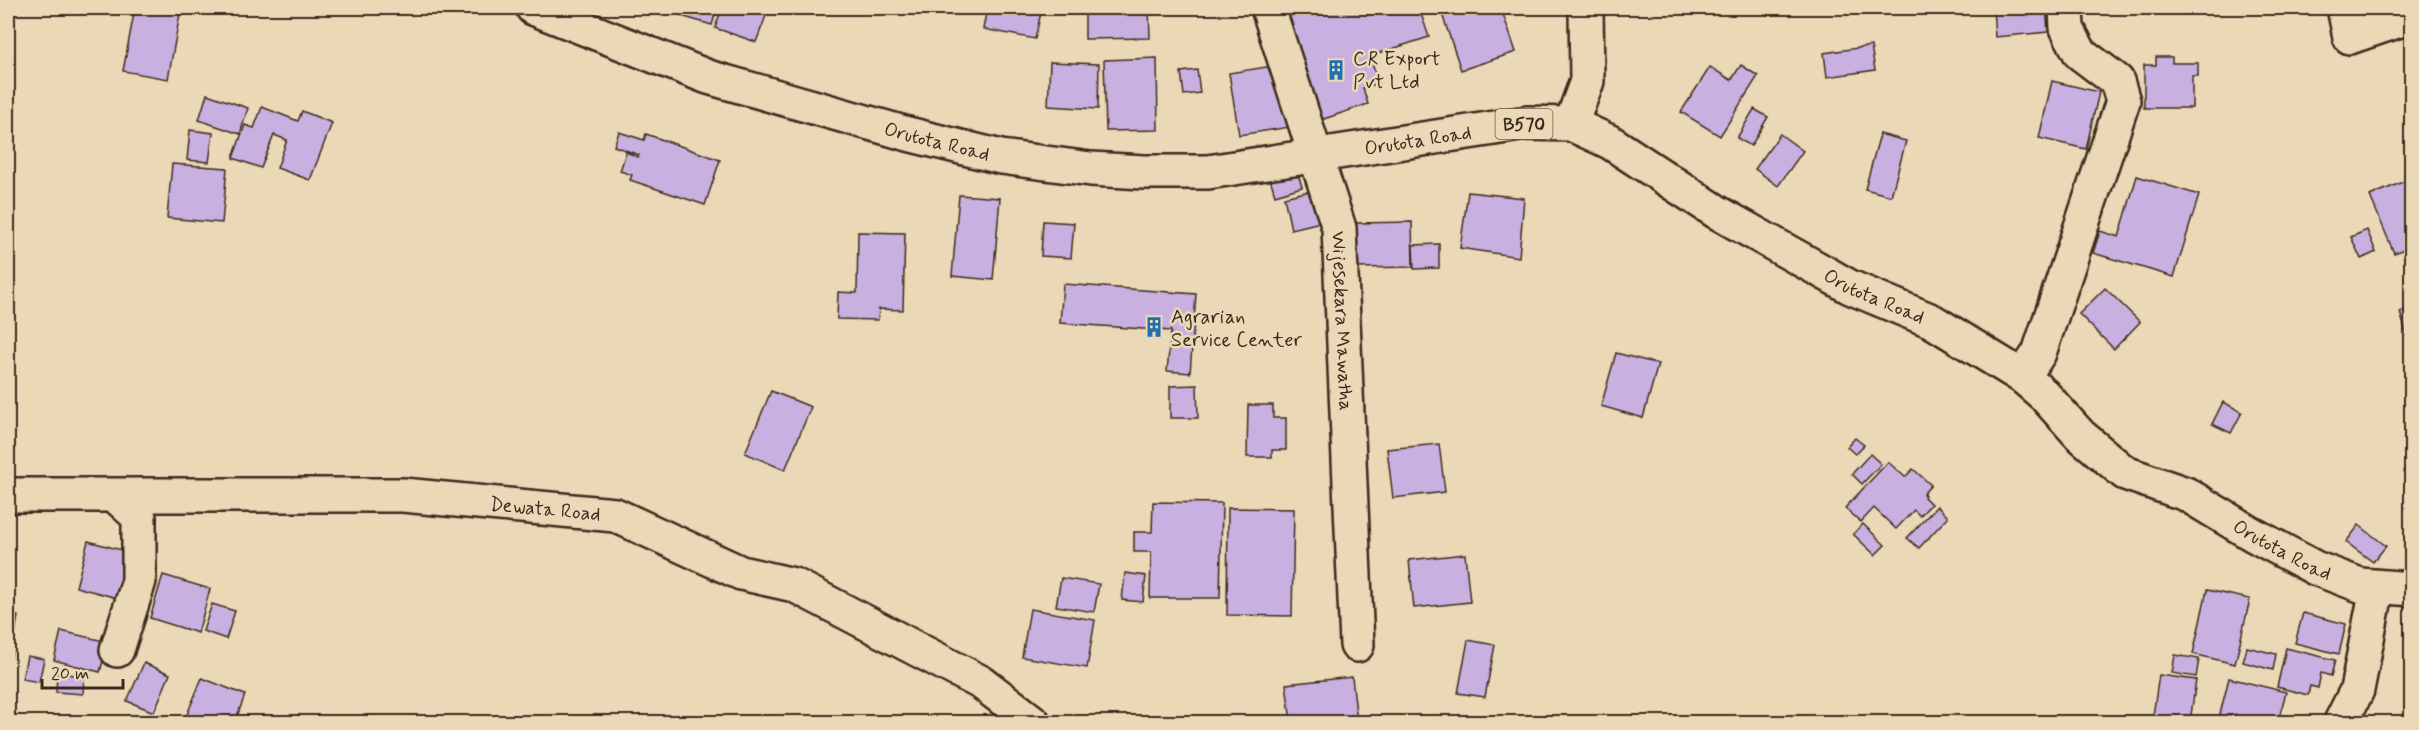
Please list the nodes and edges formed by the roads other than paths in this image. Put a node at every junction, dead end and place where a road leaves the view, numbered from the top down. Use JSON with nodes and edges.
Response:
{"nodes":[{"id":1,"x":533,"y":8,"type":"edge"},
{"id":2,"x":1268,"y":8,"type":"edge"},
{"id":3,"x":1586,"y":8,"type":"edge"},
{"id":4,"x":2066,"y":8,"type":"edge"},
{"id":5,"x":2344,"y":8,"type":"edge"},
{"id":6,"x":2412,"y":11,"type":"edge"},
{"id":7,"x":1571,"y":124,"type":"junction"},
{"id":8,"x":1317,"y":156,"type":"junction"},
{"id":9,"x":2023,"y":377,"type":"junction"},
{"id":10,"x":8,"y":495,"type":"edge"},
{"id":11,"x":117,"y":497,"type":"junction"},
{"id":12,"x":2377,"y":588,"type":"junction"},
{"id":13,"x":2412,"y":589,"type":"edge"},
{"id":14,"x":1357,"y":645,"type":"dead end"},
{"id":15,"x":117,"y":650,"type":"dead end"},
{"id":16,"x":1033,"y":723,"type":"edge"},
{"id":17,"x":2341,"y":723,"type":"edge"}],
"edges":[{"from":1,"to":8,"type":"street","name":"Orutota Road","number":"B570"},
{"from":2,"to":8,"type":"street","name":"Wijesekara Mawatha"},
{"from":3,"to":7,"type":"street"},
{"from":4,"to":9,"type":"street"},
{"from":5,"to":6,"type":"street"},
{"from":7,"to":8,"type":"street","name":"Orutota Road","number":"B570"},
{"from":7,"to":9,"type":"street","name":"Orutota Road","number":"B570"},
{"from":8,"to":14,"type":"street","name":"Wijesekara Mawatha"},
{"from":9,"to":12,"type":"street","name":"Orutota Road","number":"B570"},
{"from":10,"to":11,"type":"street","name":"Dewata Road"},
{"from":11,"to":15,"type":"street"},
{"from":11,"to":16,"type":"street","name":"Dewata Road"},
{"from":12,"to":13,"type":"street","name":"Orutota Road","number":"B570"},
{"from":12,"to":17,"type":"street"}]}
